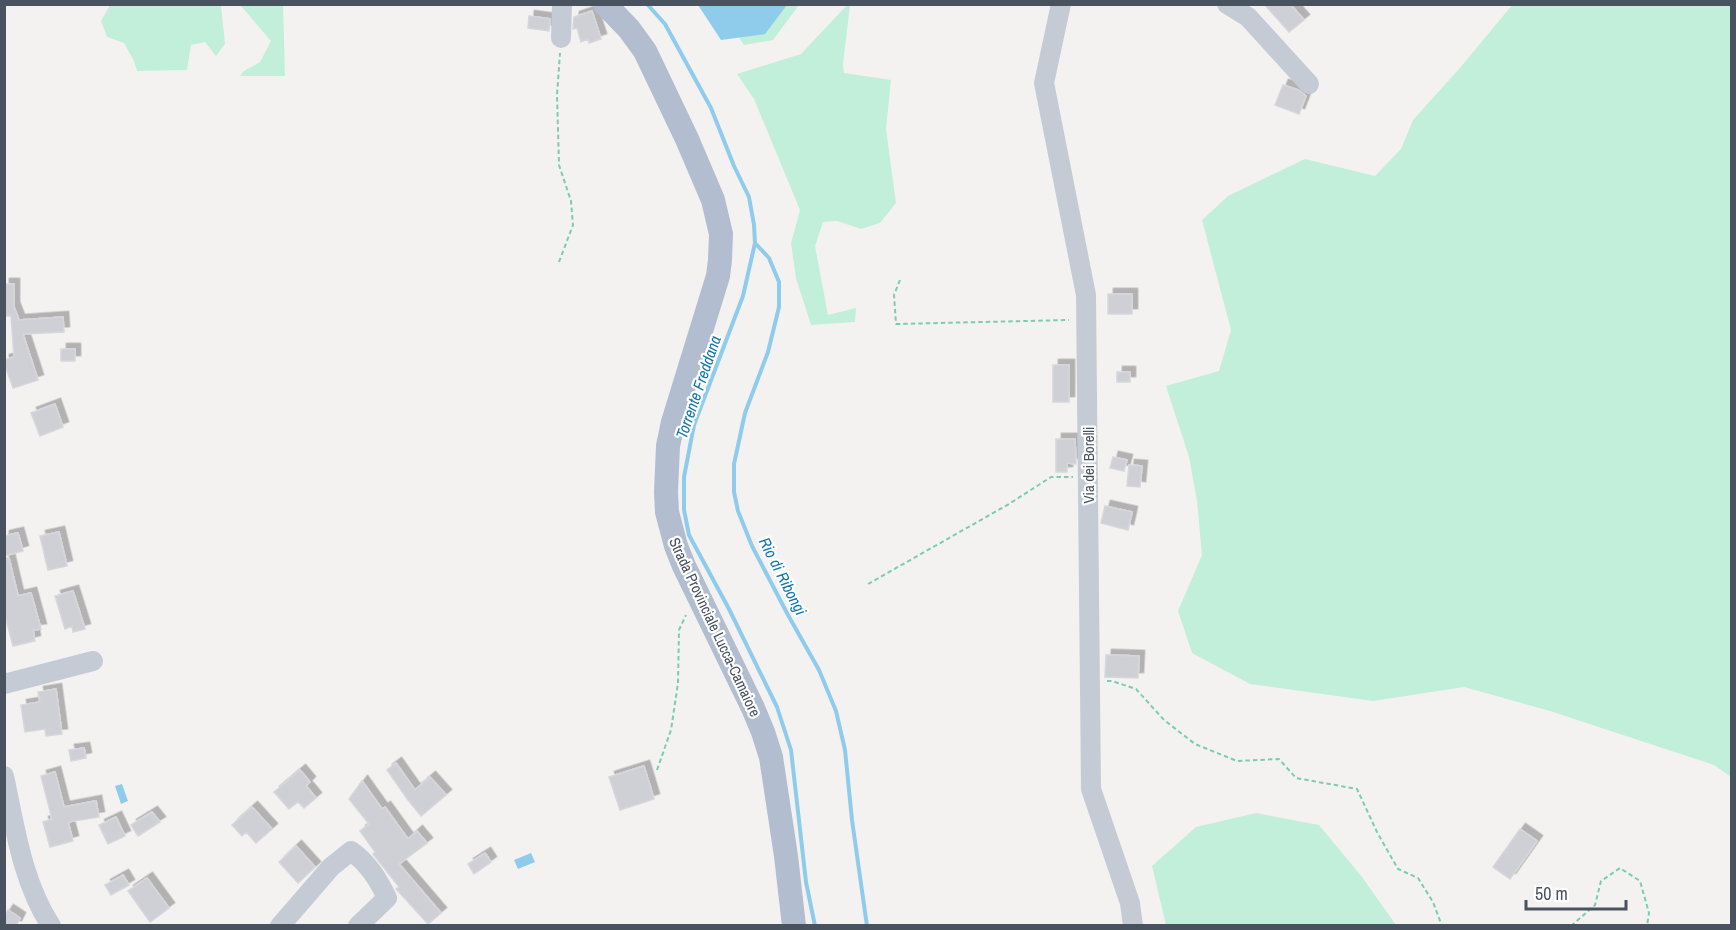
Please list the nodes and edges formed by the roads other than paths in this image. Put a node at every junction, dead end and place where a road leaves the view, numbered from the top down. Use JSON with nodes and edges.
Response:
{"nodes":[{"id":1,"x":562,"y":4,"type":"edge"},
{"id":2,"x":605,"y":4,"type":"edge"},
{"id":3,"x":1061,"y":4,"type":"edge"},
{"id":4,"x":1227,"y":4,"type":"edge"},
{"id":5,"x":561,"y":38,"type":"road end"},
{"id":6,"x":1309,"y":84,"type":"dead end"},
{"id":7,"x":93,"y":661,"type":"dead end"},
{"id":8,"x":4,"y":684,"type":"edge"},
{"id":9,"x":4,"y":776,"type":"edge"},
{"id":10,"x":51,"y":926,"type":"edge"},
{"id":11,"x":280,"y":926,"type":"edge"},
{"id":12,"x":358,"y":926,"type":"edge"},
{"id":13,"x":794,"y":926,"type":"edge"},
{"id":14,"x":1132,"y":926,"type":"edge"}],
"edges":[{"from":1,"to":5,"type":"street"},
{"from":2,"to":13,"type":"main road","name":"Strada Provinciale Lucca-Camaiore"},
{"from":3,"to":14,"type":"street","name":"Via dei Borelli"},
{"from":4,"to":6,"type":"street"},
{"from":7,"to":8,"type":"street"},
{"from":9,"to":10,"type":"street"},
{"from":11,"to":12,"type":"street"}]}
